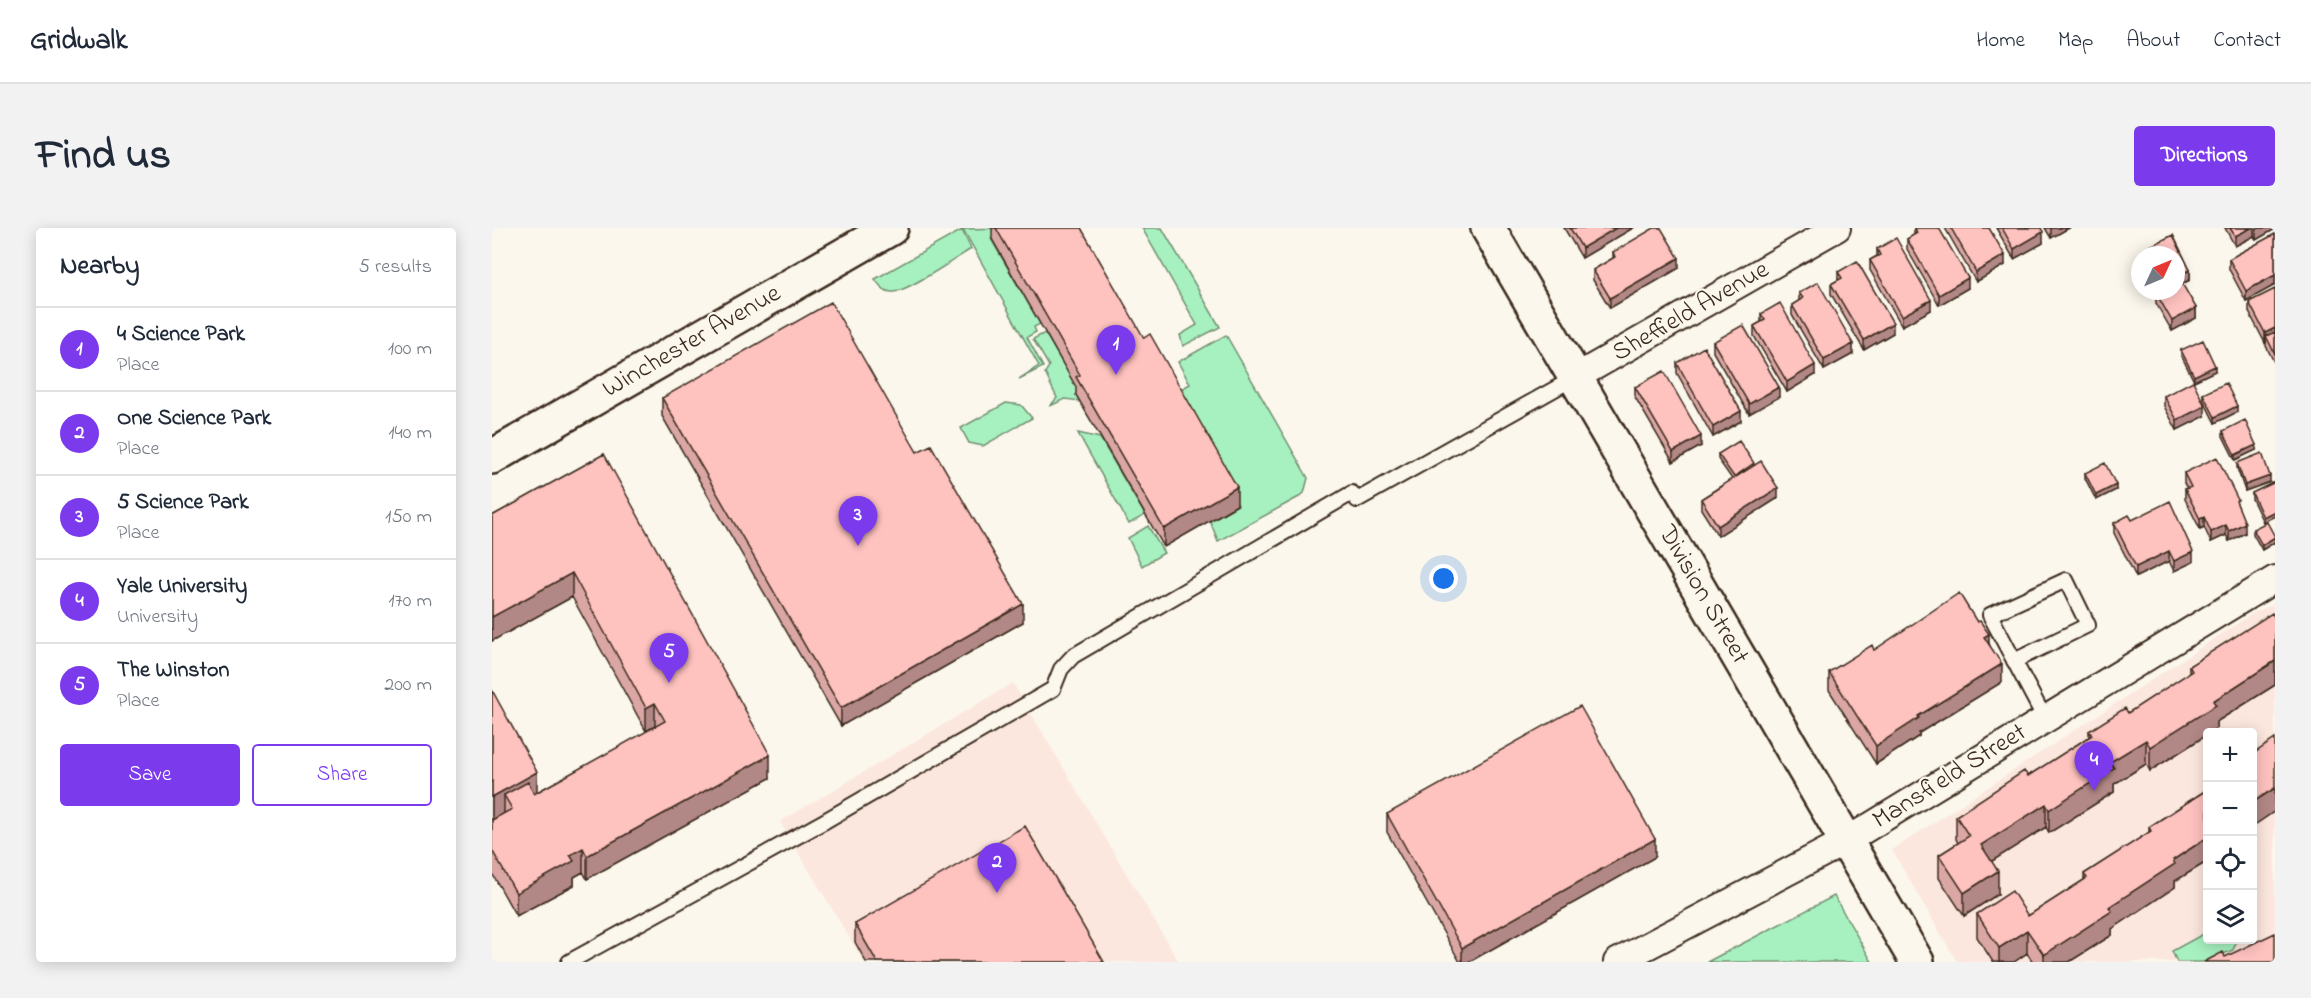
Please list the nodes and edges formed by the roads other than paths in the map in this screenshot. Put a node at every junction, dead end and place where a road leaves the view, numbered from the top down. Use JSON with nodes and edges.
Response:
{"nodes":[{"id":1,"x":891,"y":228,"type":"edge"},
{"id":2,"x":1488,"y":228,"type":"edge"},
{"id":3,"x":1837,"y":228,"type":"edge"},
{"id":4,"x":1576,"y":377,"type":"junction"},
{"id":5,"x":492,"y":457,"type":"edge"},
{"id":6,"x":2275,"y":579,"type":"edge"},
{"id":7,"x":2014,"y":661,"type":"junction"},
{"id":8,"x":2045,"y":719,"type":"junction"},
{"id":9,"x":1846,"y":841,"type":"junction"},
{"id":10,"x":569,"y":962,"type":"edge"},
{"id":11,"x":1617,"y":962,"type":"edge"},
{"id":12,"x":1917,"y":962,"type":"edge"}],
"edges":[{"from":1,"to":5,"type":"main road","name":"Winchester Avenue"},
{"from":2,"to":4,"type":"main road","name":"Division Street"},
{"from":3,"to":4,"type":"street","name":"Sheffield Avenue"},
{"from":4,"to":9,"type":"main road","name":"Division Street"},
{"from":4,"to":10,"type":"lane"},
{"from":6,"to":8,"type":"street","name":"Mansfield Street"},
{"from":7,"to":7,"type":"lane"},
{"from":7,"to":8,"type":"lane"},
{"from":8,"to":9,"type":"street","name":"Mansfield Street"},
{"from":9,"to":11,"type":"street","name":"Mansfield Street"},
{"from":9,"to":12,"type":"main road","name":"Division Street"}]}
